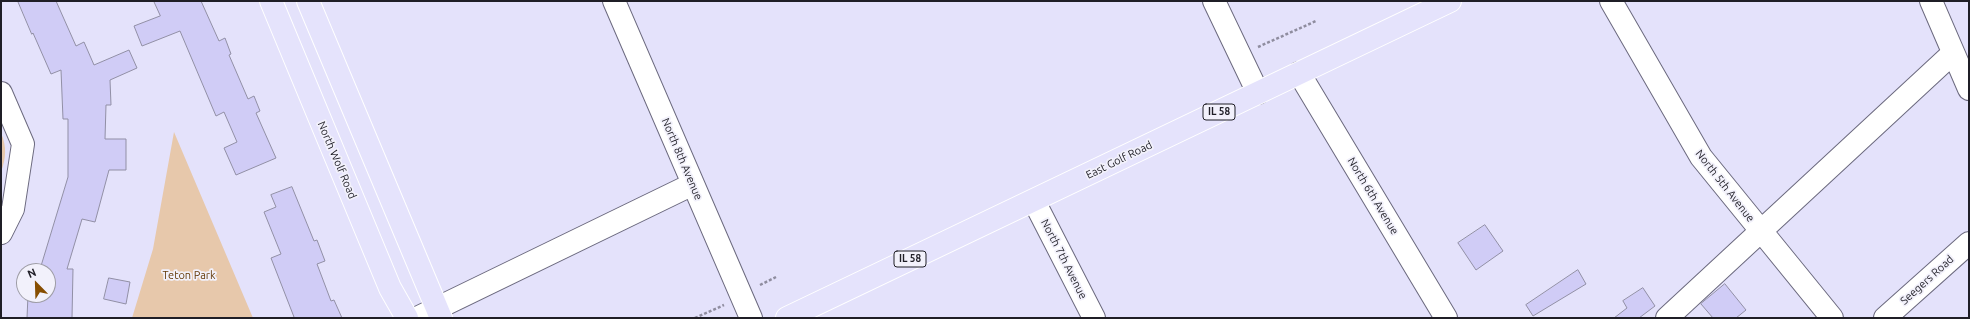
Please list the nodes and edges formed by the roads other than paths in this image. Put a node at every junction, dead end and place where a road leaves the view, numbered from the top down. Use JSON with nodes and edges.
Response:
{"nodes":[{"id":1,"x":271,"y":1,"type":"edge"},
{"id":2,"x":308,"y":1,"type":"edge"},
{"id":3,"x":614,"y":1,"type":"edge"},
{"id":4,"x":1214,"y":1,"type":"edge"},
{"id":5,"x":1450,"y":1,"type":"edge"},
{"id":6,"x":1611,"y":1,"type":"edge"},
{"id":7,"x":1932,"y":1,"type":"edge"},
{"id":8,"x":1953,"y":53,"type":"junction"},
{"id":9,"x":1299,"y":73,"type":"junction"},
{"id":10,"x":1969,"y":89,"type":"edge"},
{"id":11,"x":1,"y":93,"type":"edge"},
{"id":12,"x":1258,"y":93,"type":"junction"},
{"id":13,"x":693,"y":184,"type":"junction"},
{"id":14,"x":1034,"y":201,"type":"junction"},
{"id":15,"x":1762,"y":232,"type":"junction"},
{"id":16,"x":1,"y":233,"type":"edge"},
{"id":17,"x":1969,"y":243,"type":"edge"},
{"id":18,"x":439,"y":313,"type":"edge"},
{"id":19,"x":407,"y":318,"type":"edge"},
{"id":20,"x":417,"y":318,"type":"edge"},
{"id":21,"x":751,"y":318,"type":"edge"},
{"id":22,"x":787,"y":318,"type":"edge"},
{"id":23,"x":1094,"y":318,"type":"edge"},
{"id":24,"x":1446,"y":318,"type":"edge"},
{"id":25,"x":1667,"y":318,"type":"edge"},
{"id":26,"x":1832,"y":318,"type":"edge"},
{"id":27,"x":1885,"y":318,"type":"edge"}],
"edges":[{"from":1,"to":19,"type":"main road","name":"North Wolf Road"},
{"from":2,"to":18,"type":"main road"},
{"from":3,"to":13,"type":"street","name":"North 8th Avenue"},
{"from":4,"to":12,"type":"street"},
{"from":5,"to":9,"type":"main road","name":"East Golf Road","number":"IL 58"},
{"from":6,"to":15,"type":"street","name":"North 5th Avenue"},
{"from":7,"to":8,"type":"street"},
{"from":8,"to":10,"type":"street"},
{"from":8,"to":15,"type":"street"},
{"from":9,"to":12,"type":"main road","name":"East Golf Road","number":"IL 58"},
{"from":9,"to":24,"type":"street","name":"North 6th Avenue"},
{"from":11,"to":16,"type":"street"},
{"from":12,"to":14,"type":"main road","name":"East Golf Road","number":"IL 58"},
{"from":13,"to":18,"type":"street"},
{"from":13,"to":21,"type":"street","name":"North 8th Avenue"},
{"from":14,"to":22,"type":"main road","name":"East Golf Road","number":"IL 58"},
{"from":14,"to":23,"type":"street","name":"North 7th Avenue"},
{"from":15,"to":25,"type":"street"},
{"from":15,"to":26,"type":"street","name":"North 5th Avenue"},
{"from":17,"to":27,"type":"street","name":"Seegers Road"},
{"from":18,"to":20,"type":"street"}]}
